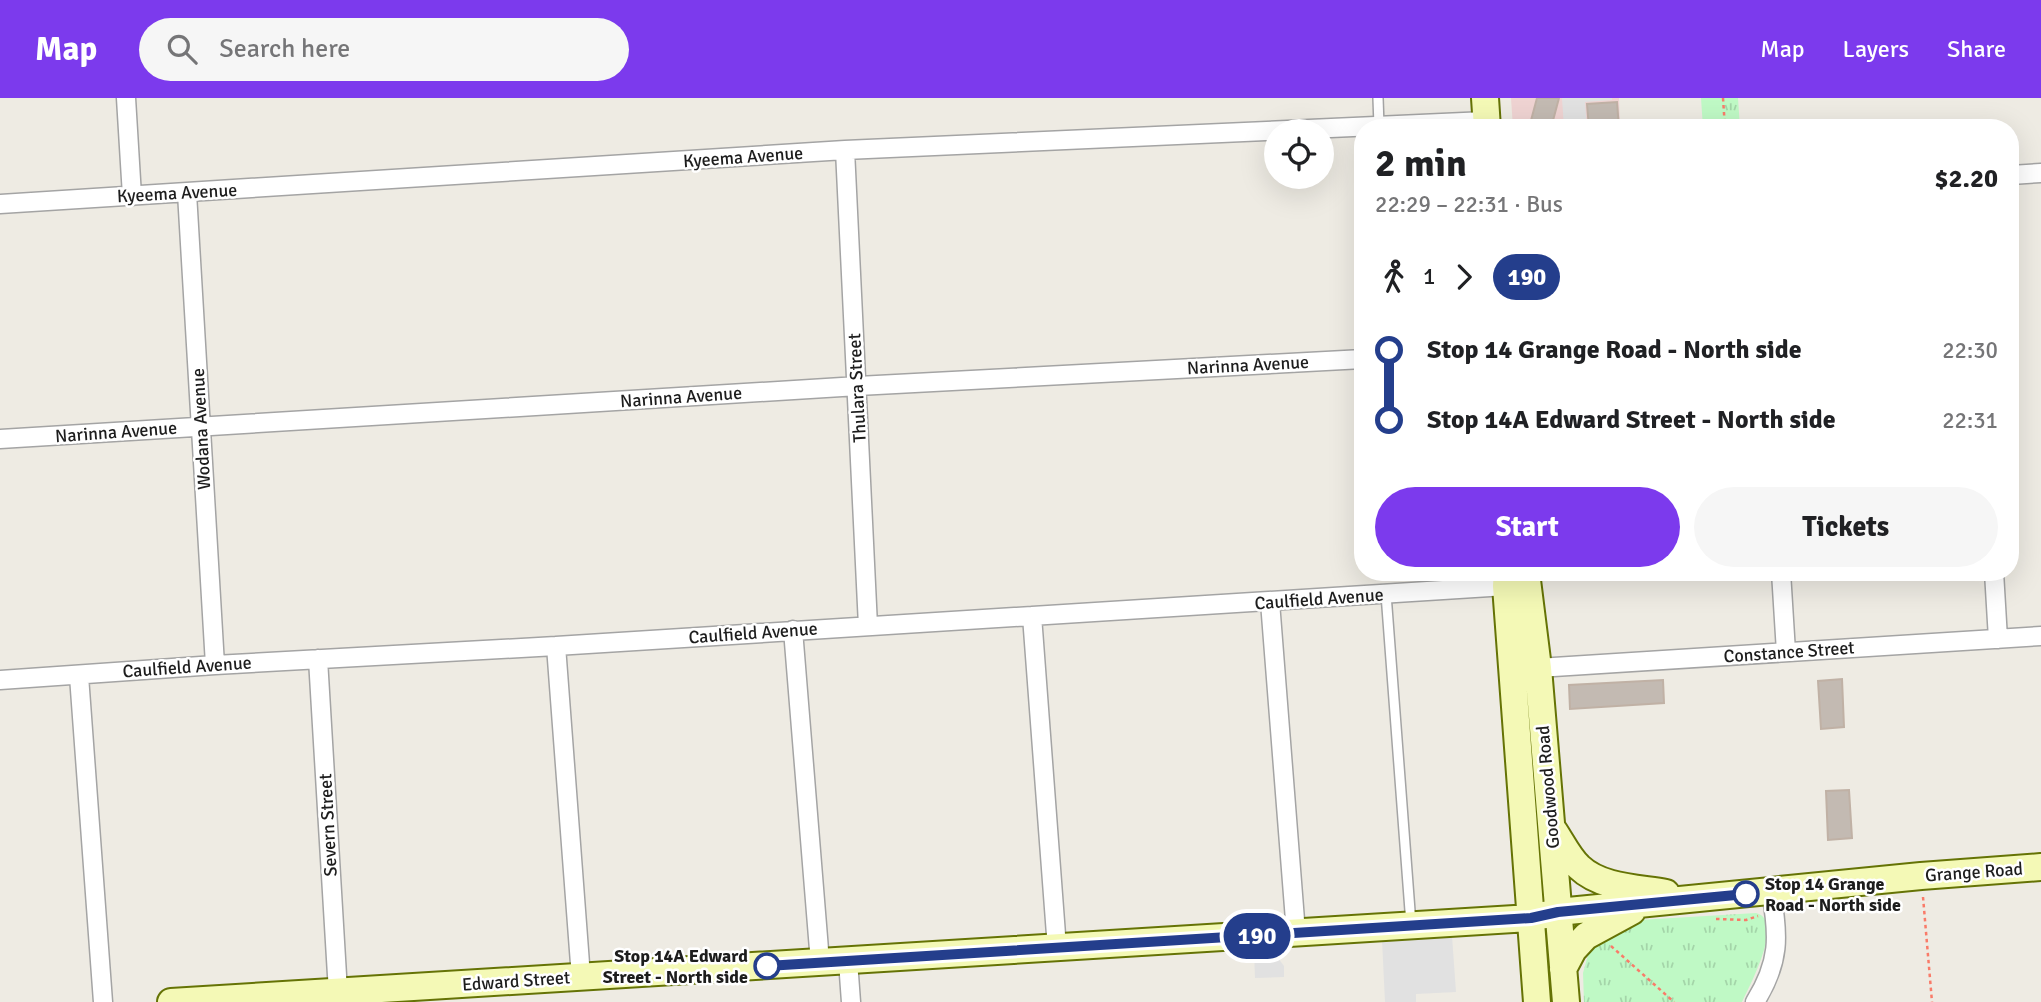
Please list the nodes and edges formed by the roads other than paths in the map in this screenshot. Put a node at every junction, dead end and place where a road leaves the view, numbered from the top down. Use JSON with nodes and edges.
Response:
{"nodes":[{"id":1,"x":126,"y":98,"type":"edge"},
{"id":2,"x":1378,"y":98,"type":"edge"},
{"id":3,"x":1486,"y":116,"type":"edge"},
{"id":4,"x":1371,"y":119,"type":"edge"},
{"id":5,"x":1459,"y":119,"type":"edge"},
{"id":6,"x":1354,"y":130,"type":"edge"},
{"id":7,"x":845,"y":150,"type":"junction"},
{"id":8,"x":2041,"y":173,"type":"edge"},
{"id":9,"x":2019,"y":174,"type":"edge"},
{"id":10,"x":187,"y":193,"type":"junction"},
{"id":11,"x":132,"y":196,"type":"junction"},
{"id":12,"x":0,"y":204,"type":"edge"},
{"id":13,"x":1354,"y":359,"type":"edge"},
{"id":14,"x":858,"y":386,"type":"junction"},
{"id":15,"x":201,"y":426,"type":"junction"},
{"id":16,"x":0,"y":439,"type":"edge"},
{"id":17,"x":1483,"y":581,"type":"edge"},
{"id":18,"x":1513,"y":581,"type":"edge"},
{"id":19,"x":1514,"y":581,"type":"edge"},
{"id":20,"x":1782,"y":581,"type":"edge"},
{"id":21,"x":1995,"y":581,"type":"edge"},
{"id":22,"x":1386,"y":594,"type":"junction"},
{"id":23,"x":1270,"y":602,"type":"junction"},
{"id":24,"x":1032,"y":616,"type":"junction"},
{"id":25,"x":868,"y":626,"type":"junction"},
{"id":26,"x":793,"y":630,"type":"junction"},
{"id":27,"x":2041,"y":636,"type":"edge"},
{"id":28,"x":1998,"y":639,"type":"junction"},
{"id":29,"x":556,"y":646,"type":"junction"},
{"id":30,"x":1786,"y":652,"type":"junction"},
{"id":31,"x":317,"y":659,"type":"junction"},
{"id":32,"x":215,"y":665,"type":"junction"},
{"id":33,"x":1538,"y":668,"type":"junction"},
{"id":34,"x":79,"y":676,"type":"junction"},
{"id":35,"x":0,"y":680,"type":"edge"},
{"id":36,"x":1551,"y":827,"type":"junction"},
{"id":37,"x":2041,"y":867,"type":"edge"},
{"id":38,"x":1772,"y":901,"type":"junction"},
{"id":39,"x":1646,"y":904,"type":"junction"},
{"id":40,"x":1705,"y":909,"type":"junction"},
{"id":41,"x":1558,"y":912,"type":"junction"},
{"id":42,"x":1531,"y":918,"type":"junction"},
{"id":43,"x":1411,"y":926,"type":"junction"},
{"id":44,"x":1296,"y":933,"type":"junction"},
{"id":45,"x":1057,"y":948,"type":"junction"},
{"id":46,"x":848,"y":961,"type":"junction"},
{"id":47,"x":820,"y":962,"type":"junction"},
{"id":48,"x":1563,"y":969,"type":"junction"},
{"id":49,"x":582,"y":977,"type":"junction"},
{"id":50,"x":338,"y":992,"type":"junction"},
{"id":51,"x":389,"y":995,"type":"edge"},
{"id":52,"x":103,"y":1002,"type":"edge"},
{"id":53,"x":172,"y":1002,"type":"edge"},
{"id":54,"x":851,"y":1002,"type":"edge"},
{"id":55,"x":1537,"y":1002,"type":"edge"},
{"id":56,"x":1566,"y":1002,"type":"edge"},
{"id":57,"x":1755,"y":1002,"type":"edge"}],
"edges":[{"from":1,"to":11,"type":"street"},
{"from":2,"to":4,"type":"lane"},
{"from":3,"to":5,"type":"street","name":"Kyeema Avenue"},
{"from":6,"to":7,"type":"street","name":"Kyeema Avenue"},
{"from":7,"to":10,"type":"street","name":"Kyeema Avenue"},
{"from":7,"to":14,"type":"street","name":"Thulara Street"},
{"from":8,"to":9,"type":"street"},
{"from":10,"to":11,"type":"street","name":"Kyeema Avenue"},
{"from":10,"to":15,"type":"street","name":"Wodana Avenue"},
{"from":11,"to":12,"type":"street","name":"Kyeema Avenue"},
{"from":13,"to":14,"type":"street","name":"Narinna Avenue"},
{"from":14,"to":15,"type":"street","name":"Narinna Avenue"},
{"from":14,"to":25,"type":"street","name":"Thulara Street"},
{"from":15,"to":16,"type":"street","name":"Narinna Avenue"},
{"from":15,"to":32,"type":"street","name":"Wodana Avenue"},
{"from":17,"to":22,"type":"street","name":"Caulfield Avenue"},
{"from":18,"to":42,"type":"street","name":"Goodwood Road"},
{"from":19,"to":33,"type":"street","name":"Goodwood Road"},
{"from":20,"to":30,"type":"street"},
{"from":21,"to":28,"type":"street"},
{"from":22,"to":23,"type":"street","name":"Caulfield Avenue"},
{"from":22,"to":43,"type":"lane"},
{"from":23,"to":24,"type":"street","name":"Caulfield Avenue"},
{"from":23,"to":44,"type":"street"},
{"from":24,"to":25,"type":"street","name":"Caulfield Avenue"},
{"from":24,"to":45,"type":"street"},
{"from":25,"to":26,"type":"street","name":"Caulfield Avenue"},
{"from":26,"to":29,"type":"street","name":"Caulfield Avenue"},
{"from":26,"to":47,"type":"street"},
{"from":27,"to":28,"type":"street","name":"Constance Street"},
{"from":28,"to":30,"type":"street","name":"Constance Street"},
{"from":29,"to":31,"type":"street","name":"Caulfield Avenue"},
{"from":29,"to":49,"type":"street"},
{"from":30,"to":33,"type":"street","name":"Constance Street"},
{"from":31,"to":32,"type":"street","name":"Caulfield Avenue"},
{"from":31,"to":50,"type":"street","name":"Severn Street"},
{"from":32,"to":34,"type":"street","name":"Caulfield Avenue"},
{"from":33,"to":36,"type":"street","name":"Goodwood Road"},
{"from":34,"to":35,"type":"street","name":"Caulfield Avenue"},
{"from":34,"to":52,"type":"street"},
{"from":36,"to":40,"type":"street"},
{"from":36,"to":41,"type":"street","name":"Goodwood Road"},
{"from":37,"to":38,"type":"street","name":"Grange Road"},
{"from":38,"to":40,"type":"street","name":"Grange Road"},
{"from":38,"to":57,"type":"street"},
{"from":39,"to":40,"type":"street","name":"Grange Road"},
{"from":39,"to":41,"type":"street","name":"Grange Road"},
{"from":39,"to":48,"type":"street"},
{"from":41,"to":42,"type":"street","name":"Grange Road"},
{"from":41,"to":48,"type":"street","name":"Goodwood Road"},
{"from":42,"to":43,"type":"street","name":"Edward Street"},
{"from":42,"to":55,"type":"street","name":"Goodwood Road"},
{"from":43,"to":44,"type":"street","name":"Edward Street"},
{"from":44,"to":45,"type":"street","name":"Edward Street"},
{"from":45,"to":46,"type":"street","name":"Edward Street"},
{"from":46,"to":47,"type":"street","name":"Edward Street"},
{"from":46,"to":54,"type":"street"},
{"from":47,"to":49,"type":"street","name":"Edward Street"},
{"from":48,"to":56,"type":"street","name":"Goodwood Road"},
{"from":49,"to":51,"type":"street","name":"Edward Street"},
{"from":50,"to":51,"type":"street","name":"Edward Street"},
{"from":50,"to":53,"type":"street","name":"Edward Street"}]}
